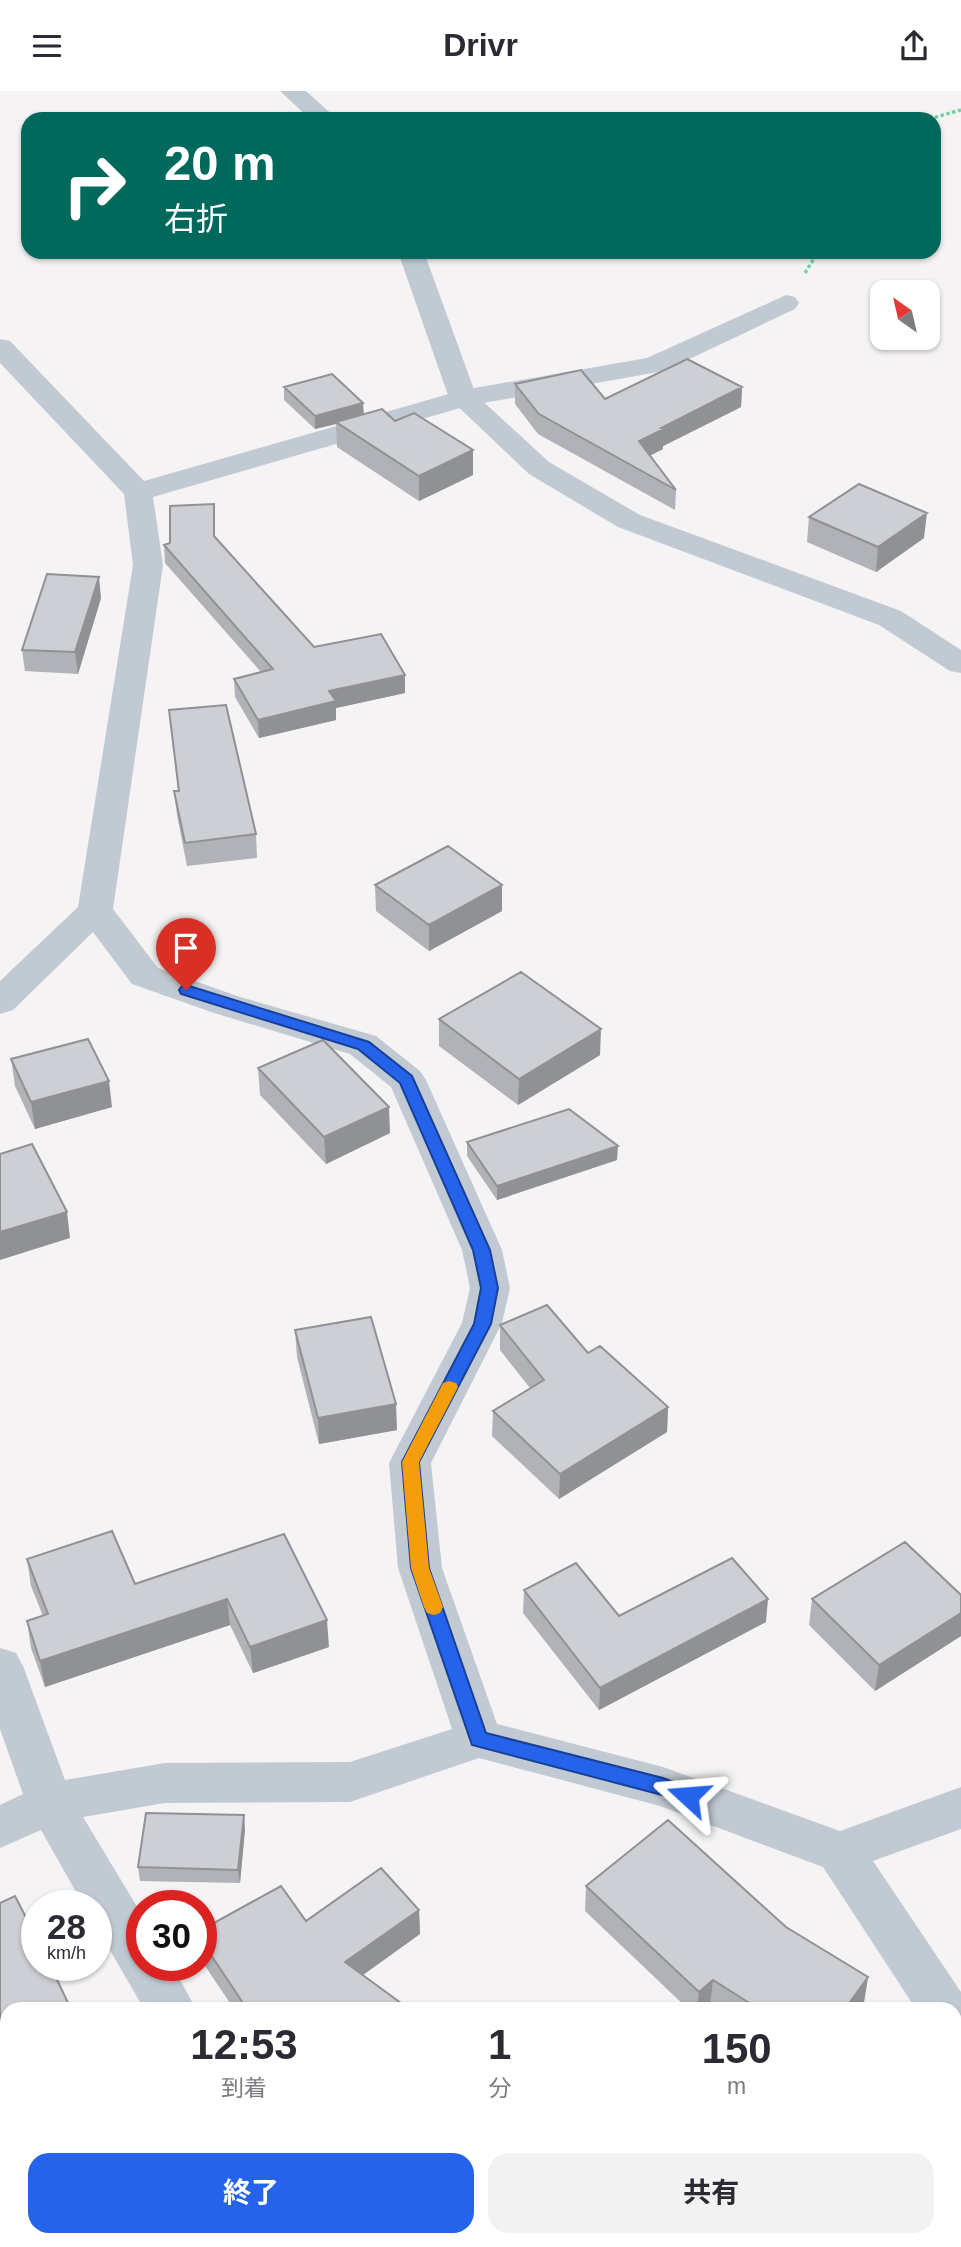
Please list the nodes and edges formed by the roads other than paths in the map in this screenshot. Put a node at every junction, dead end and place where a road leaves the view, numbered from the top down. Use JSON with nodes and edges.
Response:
{"nodes":[{"id":1,"x":292,"y":91,"type":"edge"},
{"id":2,"x":317,"y":112,"type":"edge"},
{"id":3,"x":413,"y":259,"type":"edge"},
{"id":4,"x":786,"y":303,"type":"dead end"},
{"id":5,"x":0,"y":347,"type":"edge"},
{"id":6,"x":463,"y":398,"type":"junction"},
{"id":7,"x":138,"y":492,"type":"junction"},
{"id":8,"x":961,"y":664,"type":"edge"},
{"id":9,"x":95,"y":910,"type":"junction"},
{"id":10,"x":0,"y":1002,"type":"edge"},
{"id":11,"x":0,"y":1666,"type":"edge"},
{"id":12,"x":479,"y":1739,"type":"junction"},
{"id":13,"x":50,"y":1803,"type":"junction"},
{"id":14,"x":961,"y":1807,"type":"edge"},
{"id":15,"x":0,"y":1828,"type":"edge"},
{"id":16,"x":840,"y":1851,"type":"junction"},
{"id":17,"x":126,"y":1933,"type":"edge"},
{"id":18,"x":154,"y":1981,"type":"edge"},
{"id":19,"x":167,"y":2002,"type":"edge"},
{"id":20,"x":939,"y":2002,"type":"edge"}],
"edges":[{"from":1,"to":2,"type":"street"},
{"from":3,"to":6,"type":"street"},
{"from":4,"to":6,"type":"street"},
{"from":5,"to":7,"type":"street"},
{"from":6,"to":7,"type":"street"},
{"from":6,"to":8,"type":"street"},
{"from":7,"to":9,"type":"street"},
{"from":9,"to":10,"type":"street"},
{"from":9,"to":12,"type":"street"},
{"from":11,"to":13,"type":"street"},
{"from":12,"to":13,"type":"street"},
{"from":12,"to":16,"type":"street"},
{"from":13,"to":15,"type":"street"},
{"from":13,"to":17,"type":"street"},
{"from":14,"to":16,"type":"street"},
{"from":16,"to":20,"type":"street"},
{"from":18,"to":19,"type":"street"}]}
